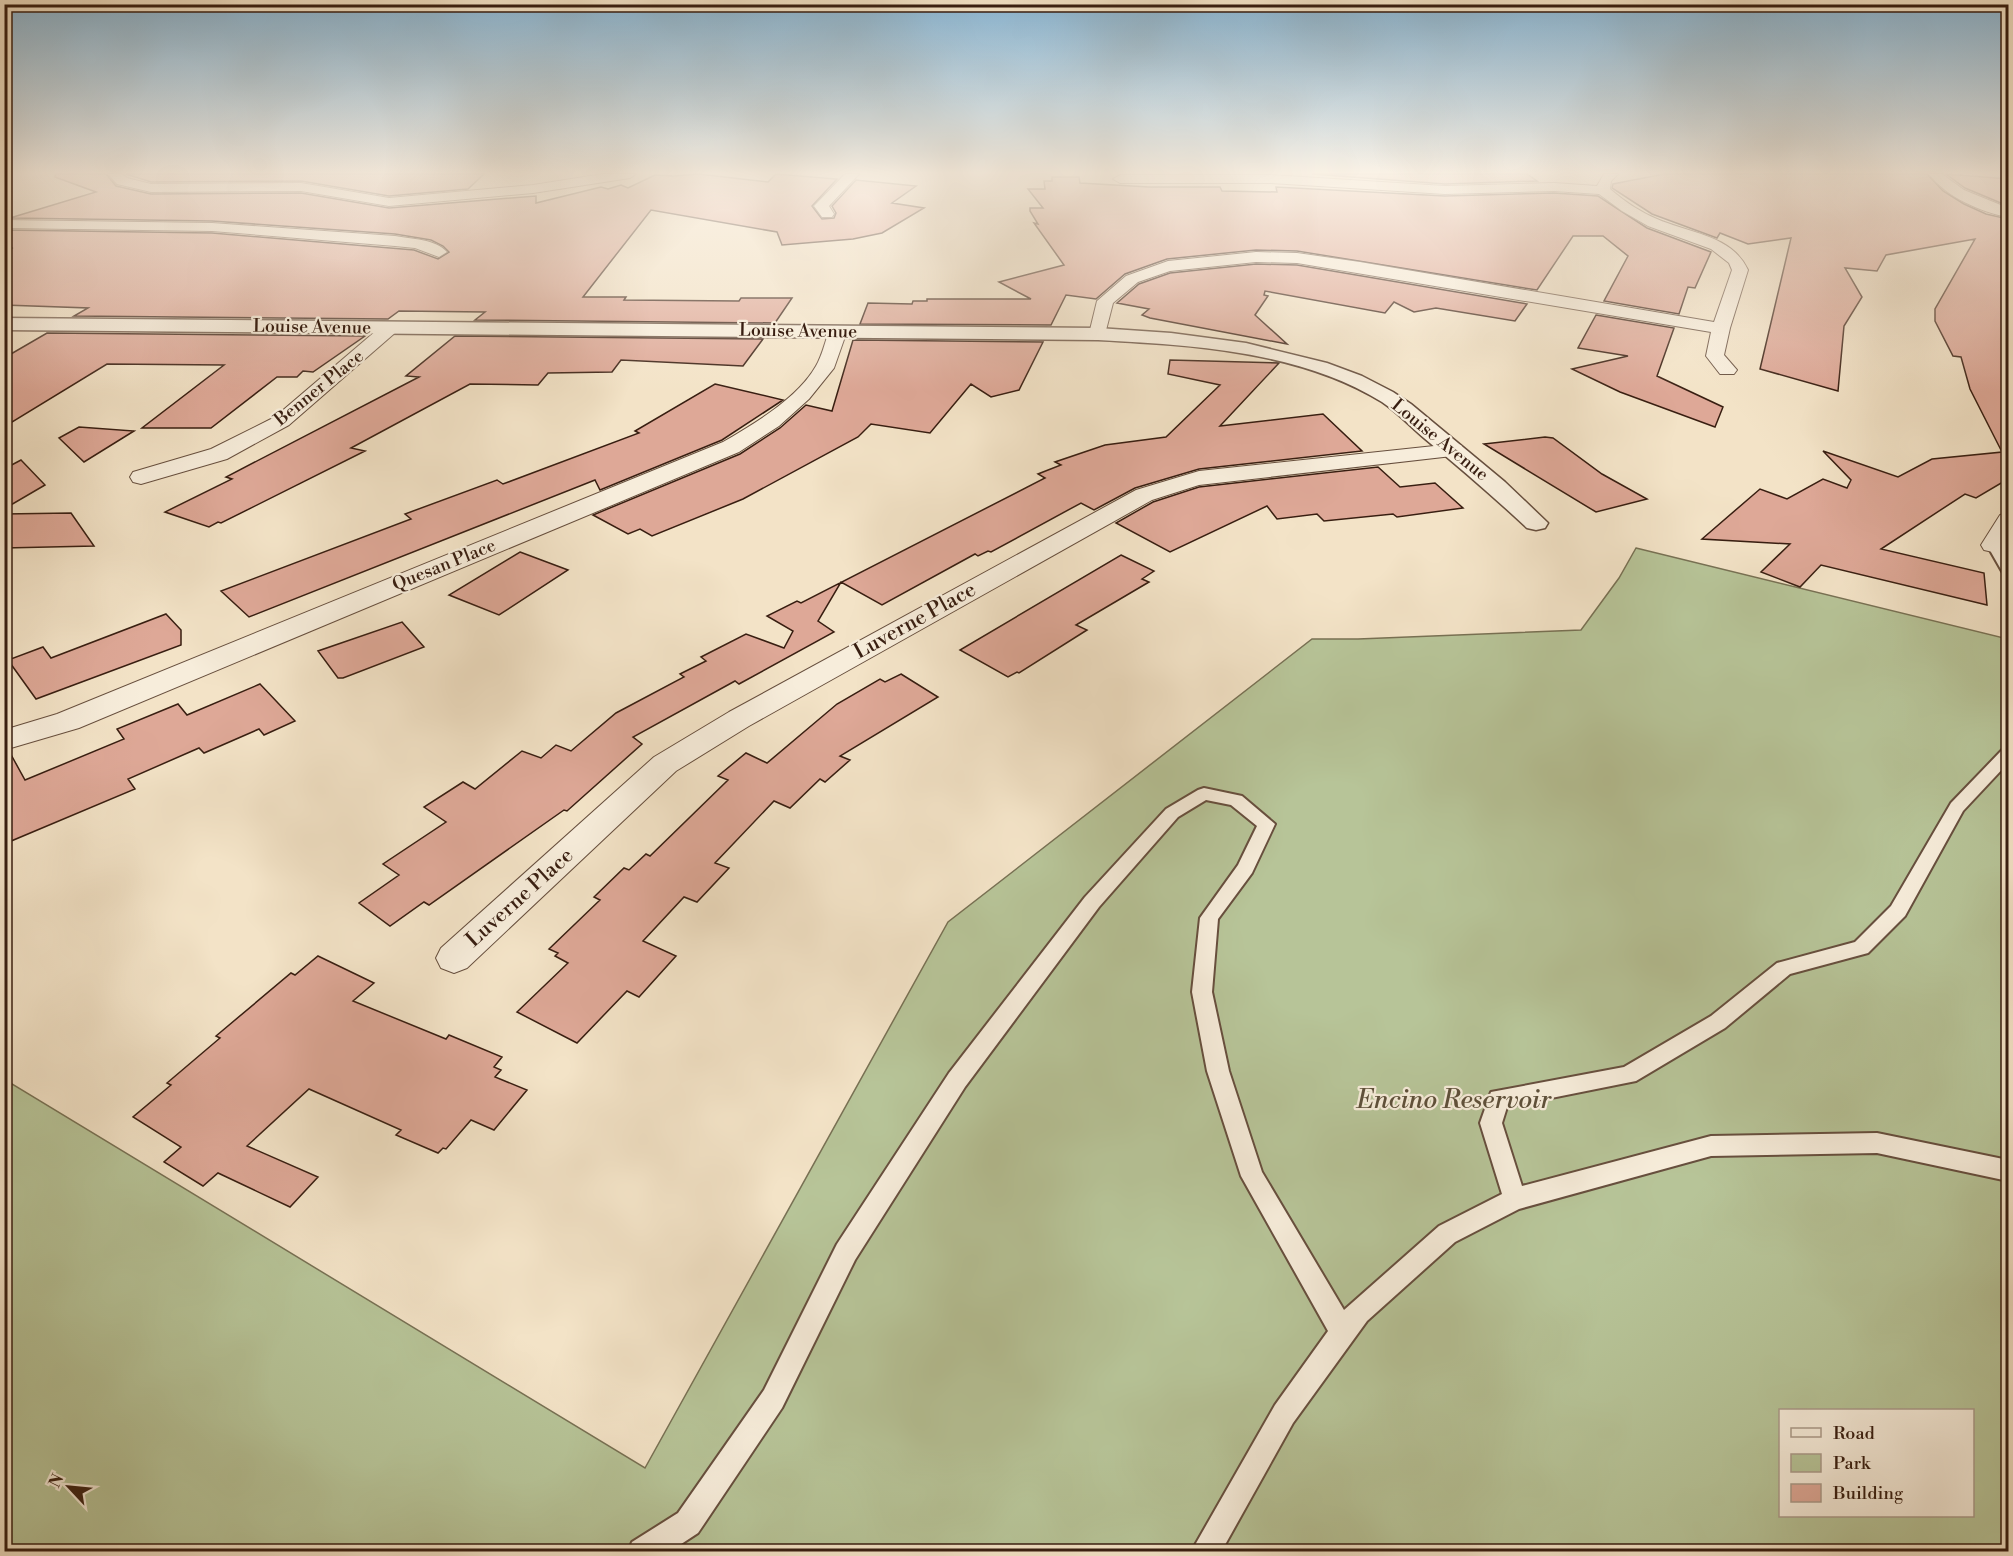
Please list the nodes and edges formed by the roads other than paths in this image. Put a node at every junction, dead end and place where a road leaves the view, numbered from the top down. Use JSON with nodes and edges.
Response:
{"nodes":[{"id":1,"x":425,"y":247,"type":"edge"},
{"id":2,"x":1716,"y":247,"type":"edge"},
{"id":3,"x":439,"y":252,"type":"dead end"},
{"id":4,"x":4,"y":324,"type":"edge"},
{"id":5,"x":1721,"y":327,"type":"junction"},
{"id":6,"x":390,"y":328,"type":"junction"},
{"id":7,"x":838,"y":331,"type":"junction"},
{"id":8,"x":1098,"y":334,"type":"junction"},
{"id":9,"x":1727,"y":370,"type":"dead end"},
{"id":10,"x":1453,"y":450,"type":"junction"},
{"id":11,"x":141,"y":477,"type":"dead end"},
{"id":12,"x":2008,"y":520,"type":"edge"},
{"id":13,"x":1536,"y":523,"type":"dead end"},
{"id":14,"x":1993,"y":545,"type":"joint"},
{"id":15,"x":2008,"y":570,"type":"edge"},
{"id":16,"x":4,"y":740,"type":"edge"},
{"id":17,"x":2008,"y":754,"type":"edge"},
{"id":18,"x":454,"y":958,"type":"dead end"},
{"id":19,"x":2008,"y":1171,"type":"edge"},
{"id":20,"x":1515,"y":1199,"type":"junction"},
{"id":21,"x":1343,"y":1332,"type":"junction"},
{"id":22,"x":642,"y":1551,"type":"edge"},
{"id":23,"x":1205,"y":1551,"type":"edge"}],
"edges":[{"from":1,"to":3,"type":"street"},
{"from":2,"to":5,"type":"street"},
{"from":4,"to":6,"type":"street","name":"Louise Avenue"},
{"from":5,"to":8,"type":"street"},
{"from":5,"to":9,"type":"street"},
{"from":6,"to":7,"type":"street","name":"Louise Avenue"},
{"from":6,"to":11,"type":"street","name":"Benner Place"},
{"from":7,"to":8,"type":"street","name":"Louise Avenue"},
{"from":7,"to":16,"type":"street","name":"Quesan Place"},
{"from":8,"to":10,"type":"street","name":"Louise Avenue"},
{"from":10,"to":13,"type":"street","name":"Louise Avenue"},
{"from":10,"to":18,"type":"street","name":"Luverne Place"},
{"from":12,"to":14,"type":"street"},
{"from":14,"to":15,"type":"lane"},
{"from":17,"to":20,"type":"lane"},
{"from":19,"to":20,"type":"lane"},
{"from":20,"to":21,"type":"lane"},
{"from":21,"to":22,"type":"lane"},
{"from":21,"to":23,"type":"lane"}]}
